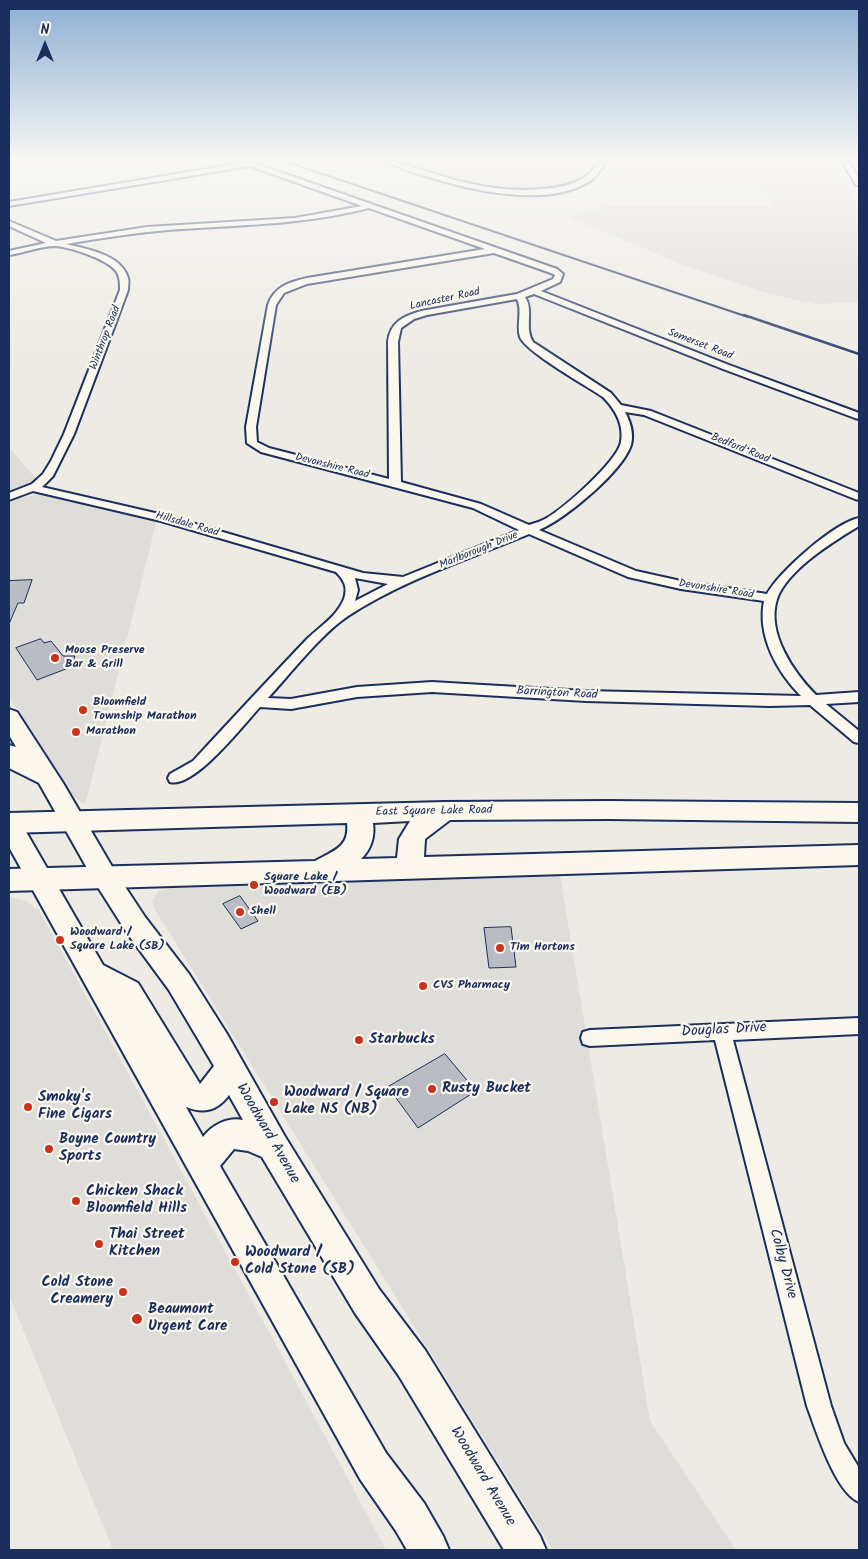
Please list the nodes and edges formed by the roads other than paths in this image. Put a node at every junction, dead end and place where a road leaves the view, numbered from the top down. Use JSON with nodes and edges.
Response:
{"nodes":[{"id":1,"x":34,"y":234,"type":"edge"},
{"id":2,"x":119,"y":234,"type":"edge"},
{"id":3,"x":449,"y":234,"type":"edge"},
{"id":4,"x":56,"y":243,"type":"junction"},
{"id":5,"x":496,"y":250,"type":"junction"},
{"id":6,"x":9,"y":253,"type":"edge"},
{"id":7,"x":535,"y":290,"type":"junction"},
{"id":8,"x":520,"y":296,"type":"junction"},
{"id":9,"x":618,"y":408,"type":"junction"},
{"id":10,"x":859,"y":416,"type":"edge"},
{"id":11,"x":395,"y":483,"type":"junction"},
{"id":12,"x":33,"y":488,"type":"junction"},
{"id":13,"x":9,"y":497,"type":"edge"},
{"id":14,"x":859,"y":497,"type":"edge"},
{"id":15,"x":859,"y":521,"type":"edge"},
{"id":16,"x":532,"y":529,"type":"junction"},
{"id":17,"x":339,"y":569,"type":"junction"},
{"id":18,"x":411,"y":578,"type":"junction"},
{"id":19,"x":771,"y":598,"type":"junction"},
{"id":20,"x":342,"y":614,"type":"junction"},
{"id":21,"x":859,"y":697,"type":"edge"},
{"id":22,"x":814,"y":700,"type":"junction"},
{"id":23,"x":256,"y":702,"type":"junction"},
{"id":24,"x":9,"y":717,"type":"edge"},
{"id":25,"x":859,"y":738,"type":"edge"},
{"id":26,"x":9,"y":753,"type":"edge"},
{"id":27,"x":46,"y":777,"type":"junction"},
{"id":28,"x":174,"y":778,"type":"dead end"},
{"id":29,"x":445,"y":811,"type":"junction"},
{"id":30,"x":357,"y":813,"type":"junction"},
{"id":31,"x":859,"y":813,"type":"edge"},
{"id":32,"x":72,"y":821,"type":"junction"},
{"id":33,"x":9,"y":824,"type":"edge"},
{"id":34,"x":859,"y":855,"type":"edge"},
{"id":35,"x":412,"y":868,"type":"junction"},
{"id":36,"x":318,"y":871,"type":"junction"},
{"id":37,"x":105,"y":877,"type":"junction"},
{"id":38,"x":40,"y":879,"type":"junction"},
{"id":39,"x":9,"y":880,"type":"edge"},
{"id":40,"x":93,"y":973,"type":"junction"},
{"id":41,"x":859,"y":1026,"type":"edge"},
{"id":42,"x":722,"y":1032,"type":"junction"},
{"id":43,"x":590,"y":1038,"type":"dead end"},
{"id":44,"x":230,"y":1068,"type":"junction"},
{"id":45,"x":273,"y":1146,"type":"junction"},
{"id":46,"x":203,"y":1165,"type":"junction"},
{"id":47,"x":859,"y":1490,"type":"edge"},
{"id":48,"x":429,"y":1550,"type":"edge"},
{"id":49,"x":526,"y":1550,"type":"edge"}],
"edges":[{"from":1,"to":4,"type":"street","name":"Winthrop Road"},
{"from":2,"to":4,"type":"street"},
{"from":3,"to":5,"type":"street"},
{"from":4,"to":6,"type":"street"},
{"from":4,"to":12,"type":"street","name":"Winthrop Road"},
{"from":5,"to":7,"type":"street","name":"Lancaster Road"},
{"from":5,"to":11,"type":"street","name":"Devonshire Road"},
{"from":7,"to":8,"type":"street","name":"Lancaster Road"},
{"from":7,"to":10,"type":"street","name":"Somerset Road"},
{"from":8,"to":9,"type":"street","name":"Marlborough Drive"},
{"from":8,"to":11,"type":"street","name":"Lancaster Road"},
{"from":9,"to":14,"type":"street","name":"Bedford Road"},
{"from":9,"to":16,"type":"street","name":"Marlborough Drive"},
{"from":11,"to":16,"type":"street","name":"Devonshire Road"},
{"from":12,"to":13,"type":"street","name":"Winthrop Road"},
{"from":12,"to":17,"type":"street","name":"Hillsdale Road"},
{"from":15,"to":19,"type":"street"},
{"from":16,"to":18,"type":"street","name":"Marlborough Drive"},
{"from":16,"to":19,"type":"street","name":"Devonshire Road"},
{"from":17,"to":18,"type":"street","name":"Hillsdale Road"},
{"from":17,"to":20,"type":"street"},
{"from":18,"to":20,"type":"street","name":"Marlborough Drive"},
{"from":19,"to":22,"type":"street"},
{"from":20,"to":23,"type":"street","name":"Marlborough Drive"},
{"from":21,"to":22,"type":"street","name":"Barrington Road"},
{"from":22,"to":23,"type":"street","name":"Barrington Road"},
{"from":22,"to":25,"type":"street"},
{"from":23,"to":28,"type":"street","name":"Marlborough Drive"},
{"from":24,"to":27,"type":"main road","name":"Woodward Avenue"},
{"from":26,"to":27,"type":"main road"},
{"from":27,"to":32,"type":"main road","name":"Woodward Avenue"},
{"from":29,"to":30,"type":"highway","name":"East Square Lake Road"},
{"from":29,"to":31,"type":"highway","name":"East Square Lake Road"},
{"from":29,"to":35,"type":"highway"},
{"from":30,"to":32,"type":"highway","name":"East Square Lake Road"},
{"from":30,"to":36,"type":"highway"},
{"from":32,"to":33,"type":"highway","name":"East Square Lake Road"},
{"from":32,"to":37,"type":"main road","name":"Woodward Avenue"},
{"from":33,"to":38,"type":"main road"},
{"from":34,"to":35,"type":"highway"},
{"from":35,"to":36,"type":"highway"},
{"from":36,"to":37,"type":"highway"},
{"from":37,"to":38,"type":"highway"},
{"from":37,"to":44,"type":"main road","name":"Woodward Avenue"},
{"from":38,"to":39,"type":"highway"},
{"from":38,"to":40,"type":"main road"},
{"from":40,"to":44,"type":"main road"},
{"from":40,"to":46,"type":"main road"},
{"from":41,"to":42,"type":"street","name":"Douglas Drive"},
{"from":42,"to":43,"type":"street","name":"Douglas Drive"},
{"from":42,"to":47,"type":"street","name":"Colby Drive"},
{"from":44,"to":45,"type":"main road","name":"Woodward Avenue"},
{"from":45,"to":46,"type":"main road"},
{"from":45,"to":49,"type":"main road","name":"Woodward Avenue"},
{"from":46,"to":48,"type":"main road"}]}
